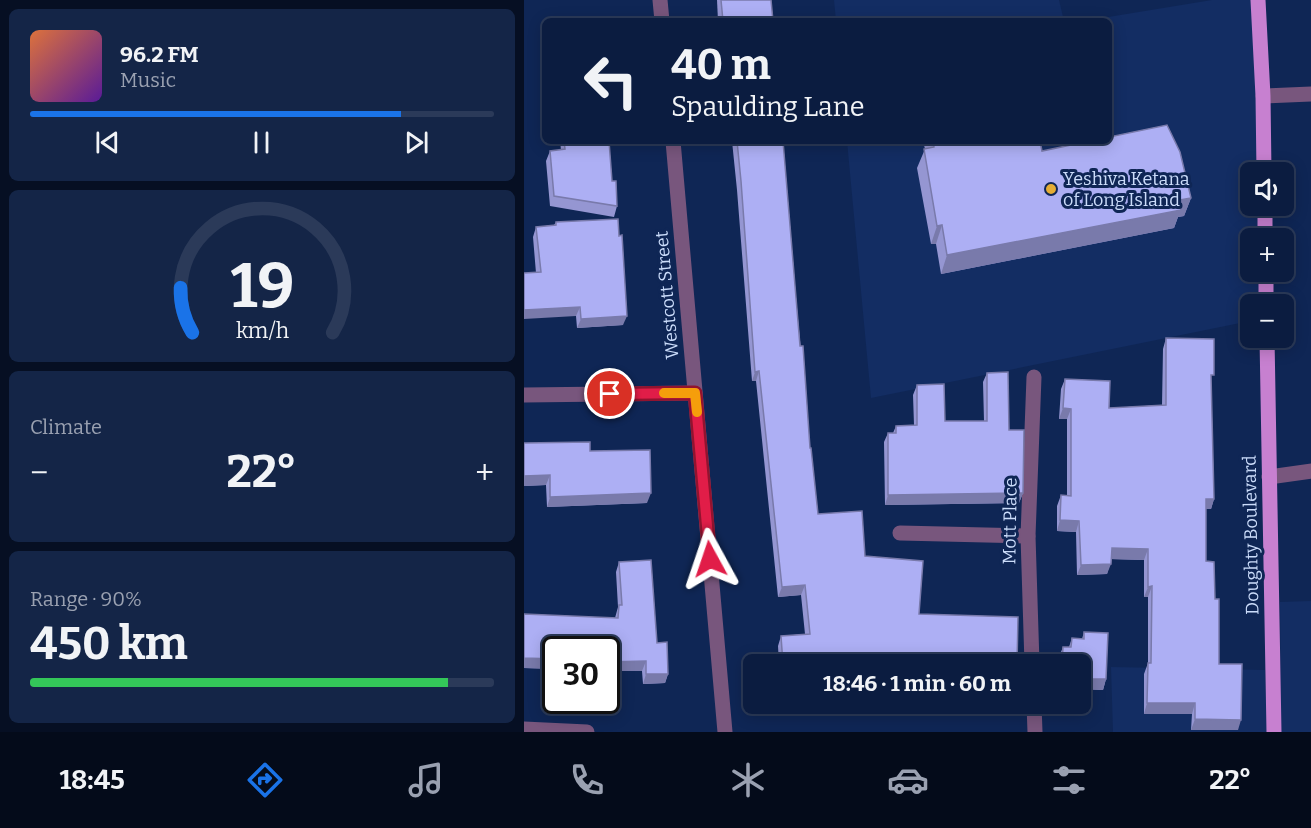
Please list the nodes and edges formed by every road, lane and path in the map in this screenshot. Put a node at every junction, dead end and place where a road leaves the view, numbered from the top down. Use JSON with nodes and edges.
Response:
{"nodes":[{"id":1,"x":660,"y":0,"type":"edge"},
{"id":2,"x":1258,"y":0,"type":"edge"},
{"id":3,"x":662,"y":18,"type":"edge"},
{"id":4,"x":1312,"y":94,"type":"edge"},
{"id":5,"x":1263,"y":96,"type":"junction"},
{"id":6,"x":673,"y":144,"type":"edge"},
{"id":7,"x":1265,"y":162,"type":"edge"},
{"id":8,"x":1267,"y":348,"type":"edge"},
{"id":9,"x":1034,"y":377,"type":"dead end"},
{"id":10,"x":695,"y":393,"type":"junction"},
{"id":11,"x":524,"y":395,"type":"edge"},
{"id":12,"x":1312,"y":471,"type":"edge"},
{"id":13,"x":1269,"y":477,"type":"junction"},
{"id":14,"x":900,"y":532,"type":"dead end"},
{"id":15,"x":1028,"y":536,"type":"junction"},
{"id":16,"x":1032,"y":654,"type":"edge"},
{"id":17,"x":1034,"y":714,"type":"edge"},
{"id":18,"x":524,"y":729,"type":"edge"},
{"id":19,"x":587,"y":732,"type":"edge"},
{"id":20,"x":725,"y":732,"type":"edge"},
{"id":21,"x":1035,"y":732,"type":"edge"},
{"id":22,"x":1274,"y":732,"type":"edge"}],
"edges":[{"from":1,"to":3,"type":"street"},
{"from":2,"to":5,"type":"main road"},
{"from":4,"to":5,"type":"street"},
{"from":5,"to":7,"type":"main road"},
{"from":6,"to":10,"type":"street","name":"Westcott Street"},
{"from":8,"to":13,"type":"main road","name":"Doughty Boulevard"},
{"from":9,"to":15,"type":"street","name":"Mott Place"},
{"from":10,"to":11,"type":"street"},
{"from":10,"to":20,"type":"street","name":"Westcott Street"},
{"from":12,"to":13,"type":"street"},
{"from":13,"to":22,"type":"main road","name":"Doughty Boulevard"},
{"from":14,"to":15,"type":"street"},
{"from":15,"to":16,"type":"street","name":"Mott Place"},
{"from":17,"to":21,"type":"street"},
{"from":18,"to":19,"type":"street"}]}
